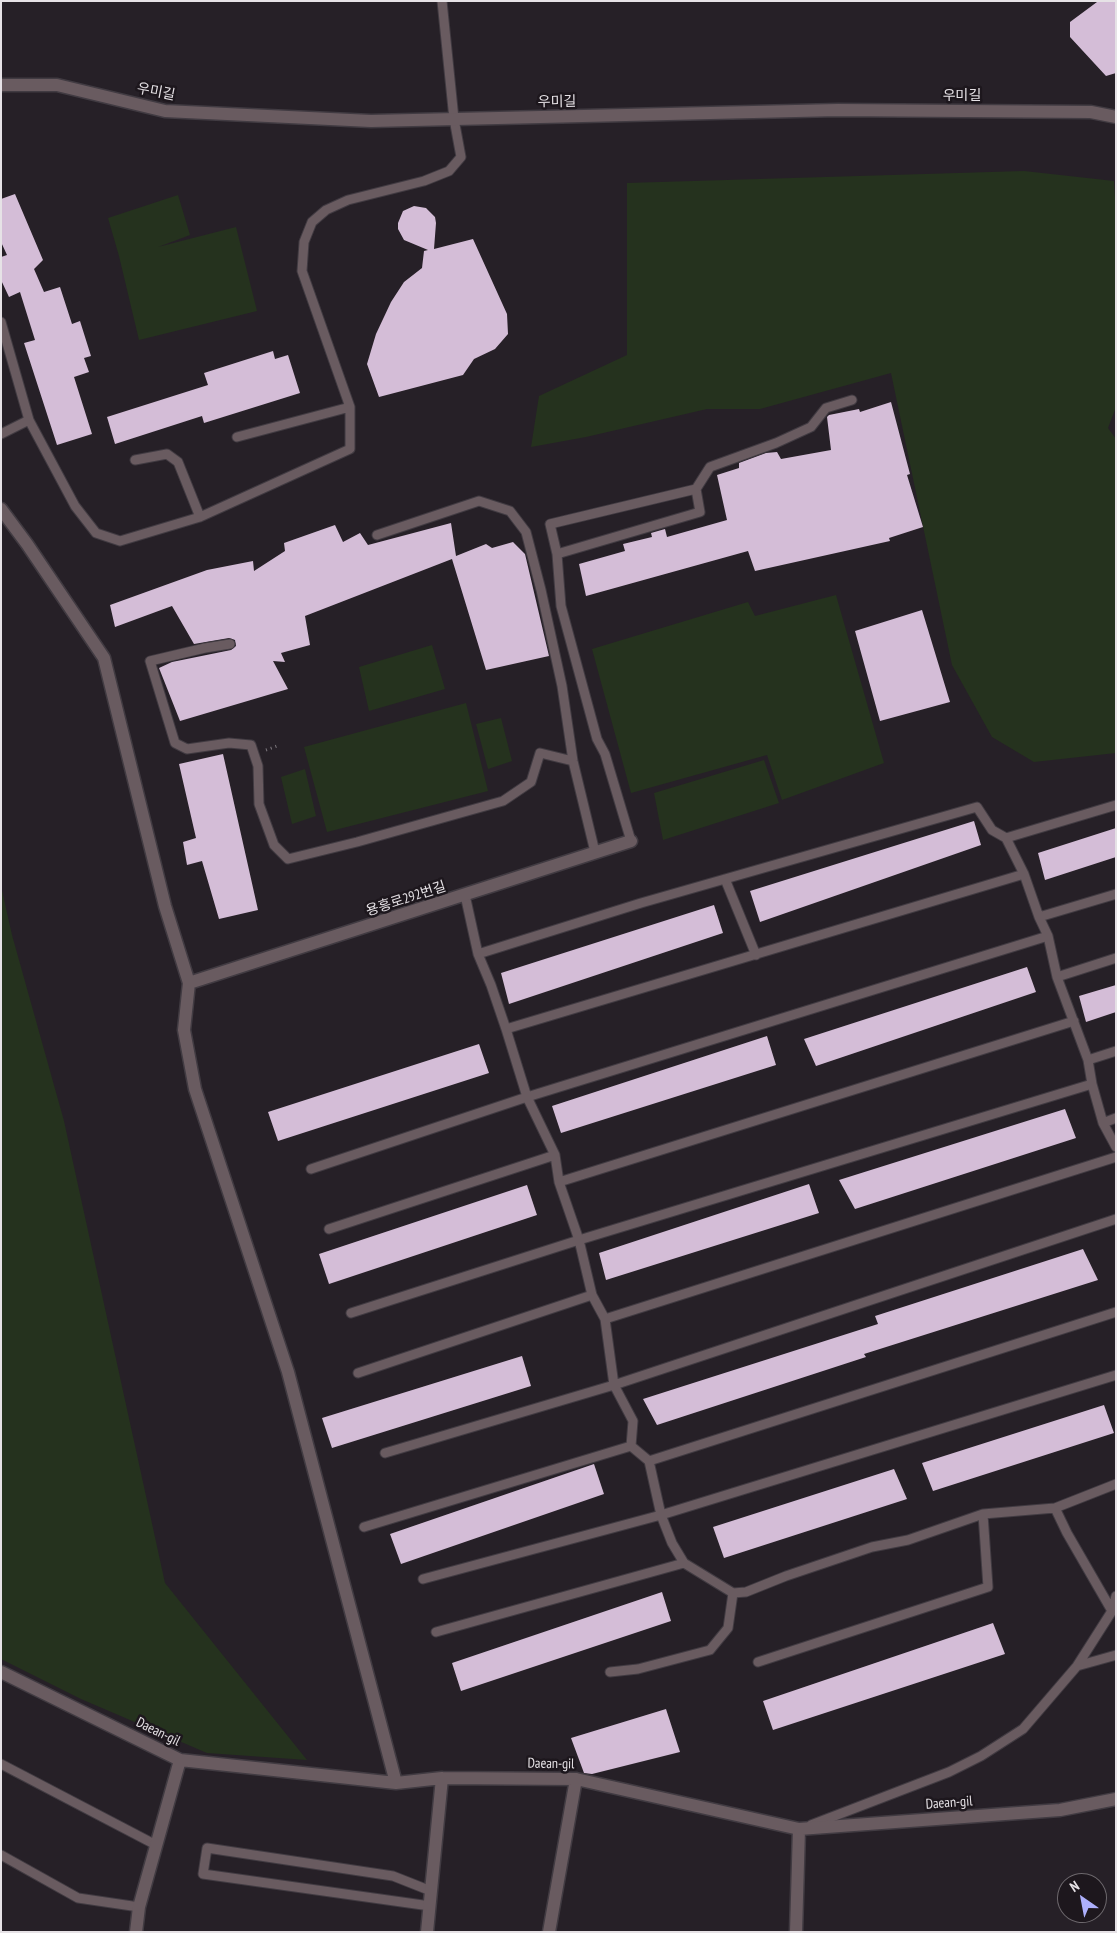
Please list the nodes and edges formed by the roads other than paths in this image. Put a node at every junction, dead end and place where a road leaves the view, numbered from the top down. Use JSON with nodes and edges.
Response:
{"nodes":[{"id":1,"x":442,"y":1,"type":"edge"},
{"id":2,"x":1,"y":85,"type":"edge"},
{"id":3,"x":1116,"y":117,"type":"edge"},
{"id":4,"x":454,"y":119,"type":"junction"},
{"id":5,"x":1,"y":322,"type":"edge"},
{"id":6,"x":852,"y":400,"type":"dead end"},
{"id":7,"x":350,"y":407,"type":"junction"},
{"id":8,"x":29,"y":420,"type":"junction"},
{"id":9,"x":1,"y":434,"type":"edge"},
{"id":10,"x":237,"y":437,"type":"dead end"},
{"id":11,"x":136,"y":460,"type":"dead end"},
{"id":12,"x":696,"y":489,"type":"junction"},
{"id":13,"x":1,"y":509,"type":"edge"},
{"id":14,"x":200,"y":517,"type":"junction"},
{"id":15,"x":377,"y":535,"type":"dead end"},
{"id":16,"x":557,"y":554,"type":"junction"},
{"id":17,"x":230,"y":644,"type":"dead end"},
{"id":18,"x":574,"y":761,"type":"junction"},
{"id":19,"x":1116,"y":805,"type":"edge"},
{"id":20,"x":1006,"y":838,"type":"junction"},
{"id":21,"x":631,"y":841,"type":"joint"},
{"id":22,"x":595,"y":852,"type":"junction"},
{"id":23,"x":1024,"y":874,"type":"junction"},
{"id":24,"x":725,"y":879,"type":"junction"},
{"id":25,"x":1116,"y":894,"type":"edge"},
{"id":26,"x":465,"y":895,"type":"junction"},
{"id":27,"x":1039,"y":917,"type":"junction"},
{"id":28,"x":1048,"y":936,"type":"junction"},
{"id":29,"x":478,"y":954,"type":"junction"},
{"id":30,"x":756,"y":955,"type":"junction"},
{"id":31,"x":1116,"y":958,"type":"edge"},
{"id":32,"x":1057,"y":977,"type":"junction"},
{"id":33,"x":189,"y":983,"type":"junction"},
{"id":34,"x":1074,"y":1022,"type":"junction"},
{"id":35,"x":506,"y":1029,"type":"junction"},
{"id":36,"x":1116,"y":1051,"type":"edge"},
{"id":37,"x":1088,"y":1060,"type":"junction"},
{"id":38,"x":1092,"y":1084,"type":"junction"},
{"id":39,"x":527,"y":1097,"type":"junction"},
{"id":40,"x":1116,"y":1118,"type":"edge"},
{"id":41,"x":1103,"y":1123,"type":"junction"},
{"id":42,"x":1116,"y":1147,"type":"edge"},
{"id":43,"x":555,"y":1155,"type":"junction"},
{"id":44,"x":1116,"y":1157,"type":"edge"},
{"id":45,"x":311,"y":1169,"type":"dead end"},
{"id":46,"x":559,"y":1182,"type":"junction"},
{"id":47,"x":1116,"y":1219,"type":"edge"},
{"id":48,"x":329,"y":1229,"type":"dead end"},
{"id":49,"x":579,"y":1240,"type":"junction"},
{"id":50,"x":592,"y":1294,"type":"junction"},
{"id":51,"x":1116,"y":1312,"type":"edge"},
{"id":52,"x":351,"y":1313,"type":"dead end"},
{"id":53,"x":605,"y":1319,"type":"junction"},
{"id":54,"x":358,"y":1372,"type":"dead end"},
{"id":55,"x":1116,"y":1375,"type":"edge"},
{"id":56,"x":614,"y":1385,"type":"junction"},
{"id":57,"x":631,"y":1446,"type":"junction"},
{"id":58,"x":385,"y":1453,"type":"dead end"},
{"id":59,"x":648,"y":1461,"type":"junction"},
{"id":60,"x":1116,"y":1484,"type":"edge"},
{"id":61,"x":1055,"y":1508,"type":"junction"},
{"id":62,"x":983,"y":1514,"type":"junction"},
{"id":63,"x":661,"y":1515,"type":"junction"},
{"id":64,"x":364,"y":1528,"type":"dead end"},
{"id":65,"x":684,"y":1563,"type":"junction"},
{"id":66,"x":422,"y":1579,"type":"dead end"},
{"id":67,"x":733,"y":1593,"type":"junction"},
{"id":68,"x":1116,"y":1596,"type":"edge"},
{"id":69,"x":1112,"y":1611,"type":"junction"},
{"id":70,"x":436,"y":1632,"type":"dead end"},
{"id":71,"x":1116,"y":1655,"type":"edge"},
{"id":72,"x":758,"y":1662,"type":"dead end"},
{"id":73,"x":1077,"y":1666,"type":"junction"},
{"id":74,"x":1,"y":1672,"type":"edge"},
{"id":75,"x":610,"y":1672,"type":"dead end"},
{"id":76,"x":180,"y":1760,"type":"junction"},
{"id":77,"x":1,"y":1764,"type":"edge"},
{"id":78,"x":442,"y":1778,"type":"junction"},
{"id":79,"x":576,"y":1779,"type":"junction"},
{"id":80,"x":396,"y":1783,"type":"junction"},
{"id":81,"x":1116,"y":1799,"type":"edge"},
{"id":82,"x":799,"y":1829,"type":"junction"},
{"id":83,"x":156,"y":1845,"type":"junction"},
{"id":84,"x":1,"y":1855,"type":"edge"},
{"id":85,"x":431,"y":1892,"type":"junction"},
{"id":86,"x":430,"y":1906,"type":"junction"},
{"id":87,"x":139,"y":1907,"type":"junction"},
{"id":88,"x":136,"y":1932,"type":"edge"},
{"id":89,"x":427,"y":1932,"type":"edge"},
{"id":90,"x":549,"y":1932,"type":"edge"},
{"id":91,"x":796,"y":1932,"type":"edge"}],
"edges":[{"from":1,"to":4,"type":"lane"},
{"from":2,"to":4,"type":"street","name":"우미길"},
{"from":3,"to":4,"type":"street","name":"우미길"},
{"from":4,"to":7,"type":"lane"},
{"from":5,"to":8,"type":"lane"},
{"from":6,"to":12,"type":"lane"},
{"from":7,"to":10,"type":"lane"},
{"from":7,"to":14,"type":"lane"},
{"from":8,"to":9,"type":"lane"},
{"from":8,"to":14,"type":"lane"},
{"from":11,"to":14,"type":"lane"},
{"from":12,"to":16,"type":"lane"},
{"from":12,"to":16,"type":"lane"},
{"from":13,"to":33,"type":"street"},
{"from":15,"to":18,"type":"lane"},
{"from":16,"to":21,"type":"lane"},
{"from":17,"to":18,"type":"lane"},
{"from":18,"to":22,"type":"lane"},
{"from":19,"to":20,"type":"lane"},
{"from":20,"to":23,"type":"lane"},
{"from":20,"to":24,"type":"lane"},
{"from":21,"to":22,"type":"street","name":"용흥로292번길"},
{"from":22,"to":26,"type":"street","name":"용흥로292번길"},
{"from":23,"to":27,"type":"lane"},
{"from":23,"to":30,"type":"lane"},
{"from":24,"to":29,"type":"lane"},
{"from":24,"to":30,"type":"lane"},
{"from":25,"to":27,"type":"lane"},
{"from":26,"to":29,"type":"lane"},
{"from":26,"to":33,"type":"street","name":"용흥로292번길"},
{"from":27,"to":28,"type":"lane"},
{"from":28,"to":32,"type":"lane"},
{"from":28,"to":39,"type":"lane"},
{"from":29,"to":35,"type":"lane"},
{"from":30,"to":35,"type":"lane"},
{"from":31,"to":32,"type":"lane"},
{"from":32,"to":34,"type":"lane"},
{"from":33,"to":80,"type":"street"},
{"from":34,"to":37,"type":"lane"},
{"from":34,"to":46,"type":"lane"},
{"from":35,"to":39,"type":"lane"},
{"from":36,"to":37,"type":"lane"},
{"from":37,"to":38,"type":"lane"},
{"from":38,"to":41,"type":"lane"},
{"from":38,"to":49,"type":"lane"},
{"from":39,"to":43,"type":"lane"},
{"from":39,"to":45,"type":"lane"},
{"from":40,"to":41,"type":"lane"},
{"from":41,"to":42,"type":"lane"},
{"from":43,"to":46,"type":"lane"},
{"from":43,"to":48,"type":"lane"},
{"from":44,"to":53,"type":"lane"},
{"from":46,"to":49,"type":"lane"},
{"from":47,"to":56,"type":"lane"},
{"from":49,"to":50,"type":"lane"},
{"from":49,"to":52,"type":"lane"},
{"from":50,"to":53,"type":"lane"},
{"from":50,"to":54,"type":"lane"},
{"from":51,"to":59,"type":"lane"},
{"from":53,"to":56,"type":"lane"},
{"from":55,"to":63,"type":"lane"},
{"from":56,"to":57,"type":"lane"},
{"from":56,"to":58,"type":"lane"},
{"from":57,"to":59,"type":"lane"},
{"from":57,"to":64,"type":"lane"},
{"from":59,"to":63,"type":"lane"},
{"from":60,"to":61,"type":"lane"},
{"from":61,"to":62,"type":"lane"},
{"from":61,"to":69,"type":"lane"},
{"from":62,"to":67,"type":"lane"},
{"from":62,"to":72,"type":"lane"},
{"from":63,"to":65,"type":"lane"},
{"from":63,"to":66,"type":"lane"},
{"from":65,"to":67,"type":"lane"},
{"from":65,"to":70,"type":"lane"},
{"from":67,"to":75,"type":"lane"},
{"from":68,"to":69,"type":"lane"},
{"from":69,"to":73,"type":"lane"},
{"from":71,"to":73,"type":"lane"},
{"from":73,"to":82,"type":"lane"},
{"from":74,"to":76,"type":"street","name":"Daean-gil"},
{"from":76,"to":80,"type":"street","name":"Daean-gil"},
{"from":76,"to":83,"type":"street"},
{"from":77,"to":83,"type":"lane"},
{"from":78,"to":79,"type":"street","name":"Daean-gil"},
{"from":78,"to":80,"type":"street","name":"Daean-gil"},
{"from":78,"to":85,"type":"street"},
{"from":79,"to":82,"type":"street","name":"Daean-gil"},
{"from":79,"to":90,"type":"street"},
{"from":81,"to":82,"type":"street","name":"Daean-gil"},
{"from":82,"to":91,"type":"street"},
{"from":83,"to":87,"type":"street"},
{"from":84,"to":87,"type":"lane"},
{"from":85,"to":86,"type":"street"},
{"from":85,"to":86,"type":"lane"},
{"from":86,"to":89,"type":"street"},
{"from":87,"to":88,"type":"street"}]}
